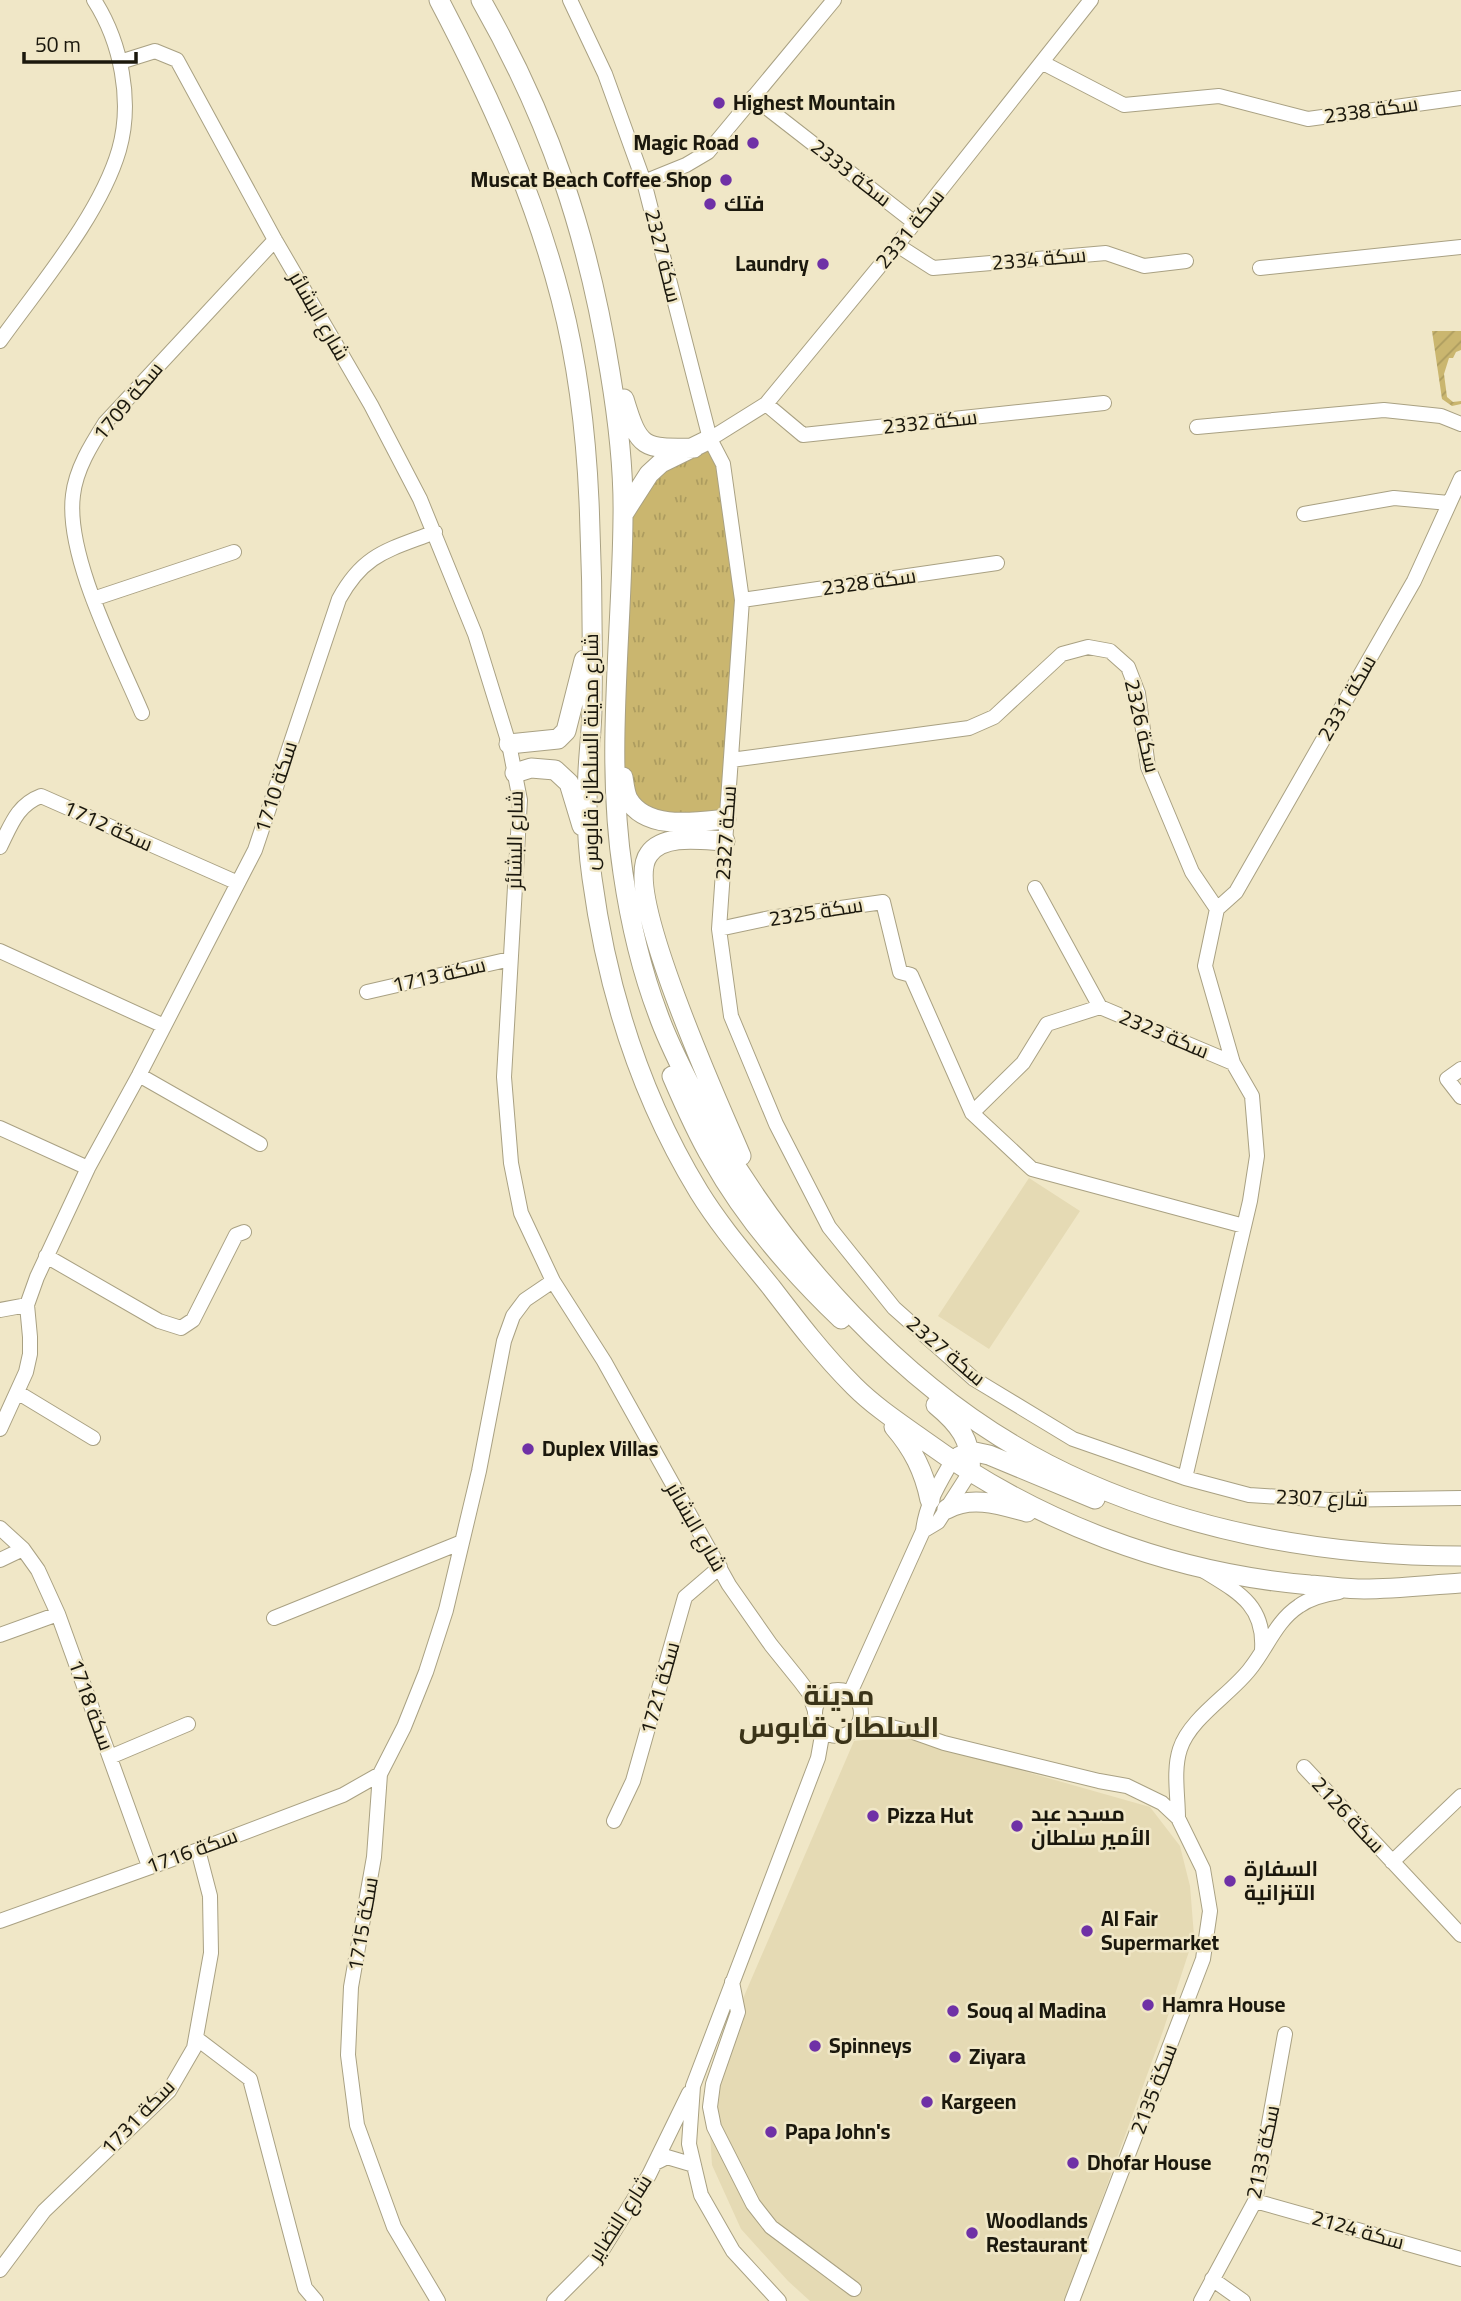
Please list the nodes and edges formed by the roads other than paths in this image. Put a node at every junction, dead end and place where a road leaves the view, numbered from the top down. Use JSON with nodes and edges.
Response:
{"nodes":[{"id":1,"x":93,"y":0,"type":"edge"},
{"id":2,"x":439,"y":0,"type":"edge"},
{"id":3,"x":481,"y":0,"type":"edge"},
{"id":4,"x":570,"y":0,"type":"edge"},
{"id":5,"x":834,"y":0,"type":"edge"},
{"id":6,"x":1091,"y":0,"type":"edge"},
{"id":7,"x":120,"y":62,"type":"junction"},
{"id":8,"x":1043,"y":64,"type":"junction"},
{"id":9,"x":753,"y":97,"type":"junction"},
{"id":10,"x":1461,"y":98,"type":"edge"},
{"id":11,"x":644,"y":182,"type":"junction"},
{"id":12,"x":915,"y":223,"type":"junction"},
{"id":13,"x":275,"y":240,"type":"junction"},
{"id":14,"x":897,"y":245,"type":"junction"},
{"id":15,"x":1461,"y":247,"type":"edge"},
{"id":16,"x":1186,"y":261,"type":"dead end"},
{"id":17,"x":1259,"y":268,"type":"dead end"},
{"id":18,"x":603,"y":326,"type":"junction"},
{"id":19,"x":0,"y":341,"type":"edge"},
{"id":20,"x":1104,"y":403,"type":"dead end"},
{"id":21,"x":766,"y":404,"type":"junction"},
{"id":22,"x":1461,"y":424,"type":"edge"},
{"id":23,"x":1197,"y":428,"type":"dead end"},
{"id":24,"x":702,"y":443,"type":"junction"},
{"id":25,"x":1461,"y":478,"type":"edge"},
{"id":26,"x":1449,"y":503,"type":"junction"},
{"id":27,"x":624,"y":513,"type":"junction"},
{"id":28,"x":1304,"y":514,"type":"dead end"},
{"id":29,"x":435,"y":532,"type":"junction"},
{"id":30,"x":234,"y":552,"type":"dead end"},
{"id":31,"x":997,"y":563,"type":"dead end"},
{"id":32,"x":93,"y":599,"type":"junction"},
{"id":33,"x":742,"y":600,"type":"junction"},
{"id":34,"x":591,"y":628,"type":"junction"},
{"id":35,"x":142,"y":713,"type":"dead end"},
{"id":36,"x":616,"y":737,"type":"junction"},
{"id":37,"x":509,"y":744,"type":"junction"},
{"id":38,"x":731,"y":760,"type":"junction"},
{"id":39,"x":515,"y":773,"type":"junction"},
{"id":40,"x":726,"y":819,"type":"junction"},
{"id":41,"x":725,"y":841,"type":"junction"},
{"id":42,"x":0,"y":847,"type":"edge"},
{"id":43,"x":590,"y":856,"type":"junction"},
{"id":44,"x":238,"y":883,"type":"junction"},
{"id":45,"x":1035,"y":888,"type":"dead end"},
{"id":46,"x":1217,"y":909,"type":"junction"},
{"id":47,"x":719,"y":929,"type":"junction"},
{"id":48,"x":635,"y":939,"type":"junction"},
{"id":49,"x":0,"y":951,"type":"edge"},
{"id":50,"x":510,"y":959,"type":"junction"},
{"id":51,"x":367,"y":992,"type":"dead end"},
{"id":52,"x":1100,"y":1007,"type":"junction"},
{"id":53,"x":164,"y":1026,"type":"junction"},
{"id":54,"x":1233,"y":1063,"type":"junction"},
{"id":55,"x":1461,"y":1069,"type":"edge"},
{"id":56,"x":139,"y":1075,"type":"junction"},
{"id":57,"x":1461,"y":1097,"type":"edge"},
{"id":58,"x":972,"y":1113,"type":"junction"},
{"id":59,"x":0,"y":1128,"type":"edge"},
{"id":60,"x":260,"y":1144,"type":"dead end"},
{"id":61,"x":88,"y":1168,"type":"junction"},
{"id":62,"x":762,"y":1205,"type":"junction"},
{"id":63,"x":1244,"y":1226,"type":"junction"},
{"id":64,"x":244,"y":1232,"type":"dead end"},
{"id":65,"x":46,"y":1256,"type":"junction"},
{"id":66,"x":553,"y":1281,"type":"junction"},
{"id":67,"x":27,"y":1305,"type":"junction"},
{"id":68,"x":0,"y":1310,"type":"edge"},
{"id":69,"x":17,"y":1392,"type":"junction"},
{"id":70,"x":877,"y":1407,"type":"junction"},
{"id":71,"x":0,"y":1429,"type":"edge"},
{"id":72,"x":93,"y":1438,"type":"dead end"},
{"id":73,"x":964,"y":1462,"type":"junction"},
{"id":74,"x":1185,"y":1478,"type":"junction"},
{"id":75,"x":1461,"y":1498,"type":"edge"},
{"id":76,"x":939,"y":1504,"type":"junction"},
{"id":77,"x":1062,"y":1521,"type":"junction"},
{"id":78,"x":0,"y":1528,"type":"edge"},
{"id":79,"x":462,"y":1542,"type":"junction"},
{"id":80,"x":23,"y":1549,"type":"junction"},
{"id":81,"x":1333,"y":1550,"type":"junction"},
{"id":82,"x":1461,"y":1556,"type":"edge"},
{"id":83,"x":0,"y":1560,"type":"edge"},
{"id":84,"x":720,"y":1567,"type":"junction"},
{"id":85,"x":1199,"y":1568,"type":"junction"},
{"id":86,"x":1461,"y":1583,"type":"edge"},
{"id":87,"x":1362,"y":1589,"type":"junction"},
{"id":88,"x":58,"y":1614,"type":"junction"},
{"id":89,"x":274,"y":1618,"type":"dead end"},
{"id":90,"x":0,"y":1635,"type":"edge"},
{"id":91,"x":1262,"y":1651,"type":"junction"},
{"id":92,"x":800,"y":1681,"type":"junction"},
{"id":93,"x":831,"y":1690,"type":"junction"},
{"id":94,"x":850,"y":1693,"type":"junction"},
{"id":95,"x":815,"y":1711,"type":"junction"},
{"id":96,"x":862,"y":1711,"type":"junction"},
{"id":97,"x":188,"y":1724,"type":"dead end"},
{"id":98,"x":878,"y":1724,"type":"junction"},
{"id":99,"x":858,"y":1726,"type":"junction"},
{"id":100,"x":830,"y":1733,"type":"junction"},
{"id":101,"x":110,"y":1757,"type":"junction"},
{"id":102,"x":1304,"y":1768,"type":"dead end"},
{"id":103,"x":380,"y":1774,"type":"junction"},
{"id":104,"x":1461,"y":1796,"type":"edge"},
{"id":105,"x":1178,"y":1818,"type":"junction"},
{"id":106,"x":614,"y":1821,"type":"dead end"},
{"id":107,"x":198,"y":1850,"type":"junction"},
{"id":108,"x":1392,"y":1862,"type":"junction"},
{"id":109,"x":149,"y":1866,"type":"junction"},
{"id":110,"x":0,"y":1921,"type":"edge"},
{"id":111,"x":1461,"y":1935,"type":"edge"},
{"id":112,"x":732,"y":1982,"type":"junction"},
{"id":113,"x":1285,"y":2034,"type":"dead end"},
{"id":114,"x":196,"y":2038,"type":"junction"},
{"id":115,"x":693,"y":2086,"type":"junction"},
{"id":116,"x":655,"y":2163,"type":"junction"},
{"id":117,"x":694,"y":2165,"type":"junction"},
{"id":118,"x":1255,"y":2201,"type":"junction"},
{"id":119,"x":1461,"y":2259,"type":"edge"},
{"id":120,"x":0,"y":2270,"type":"edge"},
{"id":121,"x":1212,"y":2279,"type":"junction"},
{"id":122,"x":854,"y":2288,"type":"dead end"},
{"id":123,"x":316,"y":2301,"type":"edge"},
{"id":124,"x":438,"y":2301,"type":"edge"},
{"id":125,"x":554,"y":2301,"type":"edge"},
{"id":126,"x":779,"y":2301,"type":"edge"},
{"id":127,"x":1072,"y":2301,"type":"edge"},
{"id":128,"x":1201,"y":2301,"type":"edge"},
{"id":129,"x":1243,"y":2301,"type":"edge"}],
"edges":[{"from":1,"to":7,"type":"street"},
{"from":2,"to":34,"type":"main road","name":"شارع مدينة السلطان قابوس"},
{"from":3,"to":18,"type":"main road","name":"شارع مدينة السلطان قابوس"},
{"from":4,"to":11,"type":"street","name":"سكة 2327"},
{"from":5,"to":9,"type":"street"},
{"from":6,"to":8,"type":"street","name":"سكة 2331"},
{"from":7,"to":13,"type":"street","name":"شارع البشائر"},
{"from":7,"to":19,"type":"street"},
{"from":8,"to":10,"type":"street","name":"سكة 2338"},
{"from":8,"to":12,"type":"street","name":"سكة 2331"},
{"from":9,"to":11,"type":"street"},
{"from":9,"to":12,"type":"street","name":"سكة 2333"},
{"from":11,"to":24,"type":"street","name":"سكة 2327"},
{"from":12,"to":14,"type":"street","name":"سكة 2331"},
{"from":13,"to":29,"type":"street","name":"شارع البشائر"},
{"from":13,"to":32,"type":"street","name":"سكة 1709"},
{"from":14,"to":16,"type":"street","name":"سكة 2334"},
{"from":14,"to":21,"type":"street","name":"سكة 2331"},
{"from":15,"to":17,"type":"street"},
{"from":18,"to":24,"type":"main road"},
{"from":18,"to":27,"type":"main road","name":"شارع مدينة السلطان قابوس"},
{"from":20,"to":21,"type":"street","name":"سكة 2332"},
{"from":21,"to":24,"type":"street","name":"سكة 2331"},
{"from":22,"to":23,"type":"street"},
{"from":24,"to":27,"type":"main road"},
{"from":24,"to":33,"type":"street","name":"سكة 2327"},
{"from":25,"to":26,"type":"street","name":"سكة 2331"},
{"from":26,"to":28,"type":"street"},
{"from":26,"to":46,"type":"street","name":"سكة 2331"},
{"from":27,"to":36,"type":"main road","name":"شارع مدينة السلطان قابوس"},
{"from":29,"to":37,"type":"street","name":"شارع البشائر"},
{"from":29,"to":44,"type":"street","name":"سكة 1710"},
{"from":30,"to":32,"type":"street"},
{"from":31,"to":33,"type":"street","name":"سكة 2328"},
{"from":32,"to":35,"type":"street","name":"سكة 1709"},
{"from":33,"to":38,"type":"street","name":"سكة 2327"},
{"from":34,"to":37,"type":"main road"},
{"from":34,"to":43,"type":"main road","name":"شارع مدينة السلطان قابوس"},
{"from":36,"to":40,"type":"main road"},
{"from":36,"to":48,"type":"main road","name":"شارع مدينة السلطان قابوس"},
{"from":37,"to":39,"type":"street","name":"شارع البشائر"},
{"from":38,"to":40,"type":"street","name":"سكة 2327"},
{"from":38,"to":46,"type":"street","name":"سكة 2326"},
{"from":39,"to":43,"type":"main road"},
{"from":39,"to":50,"type":"street","name":"شارع البشائر"},
{"from":40,"to":41,"type":"street","name":"سكة 2327"},
{"from":41,"to":47,"type":"street","name":"سكة 2327"},
{"from":41,"to":62,"type":"main road"},
{"from":42,"to":44,"type":"street","name":"سكة 1712"},
{"from":43,"to":70,"type":"main road","name":"شارع مدينة السلطان قابوس"},
{"from":44,"to":53,"type":"street","name":"سكة 1710"},
{"from":45,"to":52,"type":"street"},
{"from":46,"to":54,"type":"street","name":"سكة 2323"},
{"from":47,"to":58,"type":"street","name":"سكة 2325"},
{"from":47,"to":74,"type":"street","name":"سكة 2327"},
{"from":48,"to":62,"type":"main road","name":"شارع مدينة السلطان قابوس"},
{"from":48,"to":73,"type":"main road"},
{"from":49,"to":53,"type":"street"},
{"from":50,"to":51,"type":"street","name":"سكة 1713"},
{"from":50,"to":66,"type":"street","name":"شارع البشائر"},
{"from":52,"to":54,"type":"street","name":"سكة 2323"},
{"from":52,"to":58,"type":"street","name":"سكة 2323"},
{"from":53,"to":56,"type":"street","name":"سكة 1710"},
{"from":54,"to":63,"type":"street","name":"سكة 2323"},
{"from":55,"to":57,"type":"street"},
{"from":56,"to":60,"type":"street"},
{"from":56,"to":61,"type":"street","name":"سكة 1710"},
{"from":58,"to":63,"type":"street"},
{"from":59,"to":61,"type":"street"},
{"from":61,"to":65,"type":"street","name":"سكة 1710"},
{"from":62,"to":81,"type":"main road","name":"شارع مدينة السلطان قابوس"},
{"from":63,"to":74,"type":"street","name":"سكة 2323"},
{"from":64,"to":65,"type":"street"},
{"from":65,"to":67,"type":"street","name":"سكة 1710"},
{"from":66,"to":79,"type":"street","name":"سكة 1715"},
{"from":66,"to":84,"type":"street","name":"شارع البشائر"},
{"from":67,"to":68,"type":"street"},
{"from":67,"to":69,"type":"street","name":"سكة 1710"},
{"from":69,"to":71,"type":"street","name":"سكة 1710"},
{"from":69,"to":72,"type":"street"},
{"from":70,"to":73,"type":"main road","name":"شارع مدينة السلطان قابوس"},
{"from":70,"to":76,"type":"main road"},
{"from":73,"to":76,"type":"street"},
{"from":73,"to":76,"type":"street"},
{"from":73,"to":77,"type":"main road","name":"شارع مدينة السلطان قابوس"},
{"from":73,"to":81,"type":"main road"},
{"from":74,"to":75,"type":"street","name":"2307 شارع"},
{"from":76,"to":77,"type":"main road"},
{"from":76,"to":94,"type":"street"},
{"from":77,"to":85,"type":"main road","name":"شارع مدينة السلطان قابوس"},
{"from":78,"to":80,"type":"street","name":"سكة 1718"},
{"from":79,"to":89,"type":"street"},
{"from":79,"to":103,"type":"street","name":"سكة 1715"},
{"from":80,"to":83,"type":"street"},
{"from":80,"to":88,"type":"street","name":"سكة 1718"},
{"from":81,"to":82,"type":"main road","name":"شارع مدينة السلطان قابوس"},
{"from":84,"to":92,"type":"street","name":"شارع البشائر"},
{"from":84,"to":106,"type":"street","name":"سكة 1721"},
{"from":85,"to":87,"type":"main road","name":"شارع مدينة السلطان قابوس"},
{"from":85,"to":91,"type":"street"},
{"from":86,"to":87,"type":"main road","name":"شارع مدينة السلطان قابوس"},
{"from":87,"to":91,"type":"street"},
{"from":88,"to":90,"type":"street"},
{"from":88,"to":101,"type":"street","name":"سكة 1718"},
{"from":91,"to":105,"type":"street"},
{"from":92,"to":93,"type":"street"},
{"from":92,"to":95,"type":"street","name":"شارع البشائر"},
{"from":93,"to":94,"type":"street"},
{"from":93,"to":95,"type":"street"},
{"from":94,"to":96,"type":"street"},
{"from":95,"to":100,"type":"street"},
{"from":96,"to":98,"type":"street","name":"سكة 2135"},
{"from":96,"to":99,"type":"street"},
{"from":97,"to":101,"type":"street"},
{"from":98,"to":99,"type":"street","name":"سكة 2135"},
{"from":98,"to":105,"type":"street","name":"سكة 2135"},
{"from":99,"to":100,"type":"street"},
{"from":100,"to":112,"type":"street"},
{"from":101,"to":109,"type":"street","name":"سكة 1718"},
{"from":102,"to":108,"type":"street","name":"سكة 2126"},
{"from":103,"to":107,"type":"street","name":"سكة 1716"},
{"from":103,"to":124,"type":"street","name":"سكة 1715"},
{"from":104,"to":108,"type":"street","name":"سكة 2126"},
{"from":105,"to":127,"type":"street","name":"سكة 2135"},
{"from":107,"to":109,"type":"street","name":"سكة 1716"},
{"from":107,"to":114,"type":"street","name":"سكة 1731"},
{"from":108,"to":111,"type":"street","name":"سكة 2126"},
{"from":109,"to":110,"type":"street","name":"سكة 1716"},
{"from":112,"to":115,"type":"street"},
{"from":112,"to":122,"type":"street"},
{"from":113,"to":118,"type":"street","name":"سكة 2133"},
{"from":114,"to":120,"type":"street","name":"سكة 1731"},
{"from":114,"to":123,"type":"street"},
{"from":115,"to":116,"type":"street","name":"شارع النضاير"},
{"from":115,"to":117,"type":"street"},
{"from":116,"to":117,"type":"street","name":"شارع النضاير"},
{"from":116,"to":125,"type":"street","name":"شارع النضاير"},
{"from":117,"to":126,"type":"street"},
{"from":118,"to":119,"type":"street","name":"سكة 2124"},
{"from":118,"to":121,"type":"street","name":"سكة 2133"},
{"from":121,"to":128,"type":"street","name":"سكة 2133"},
{"from":121,"to":129,"type":"street"}]}
